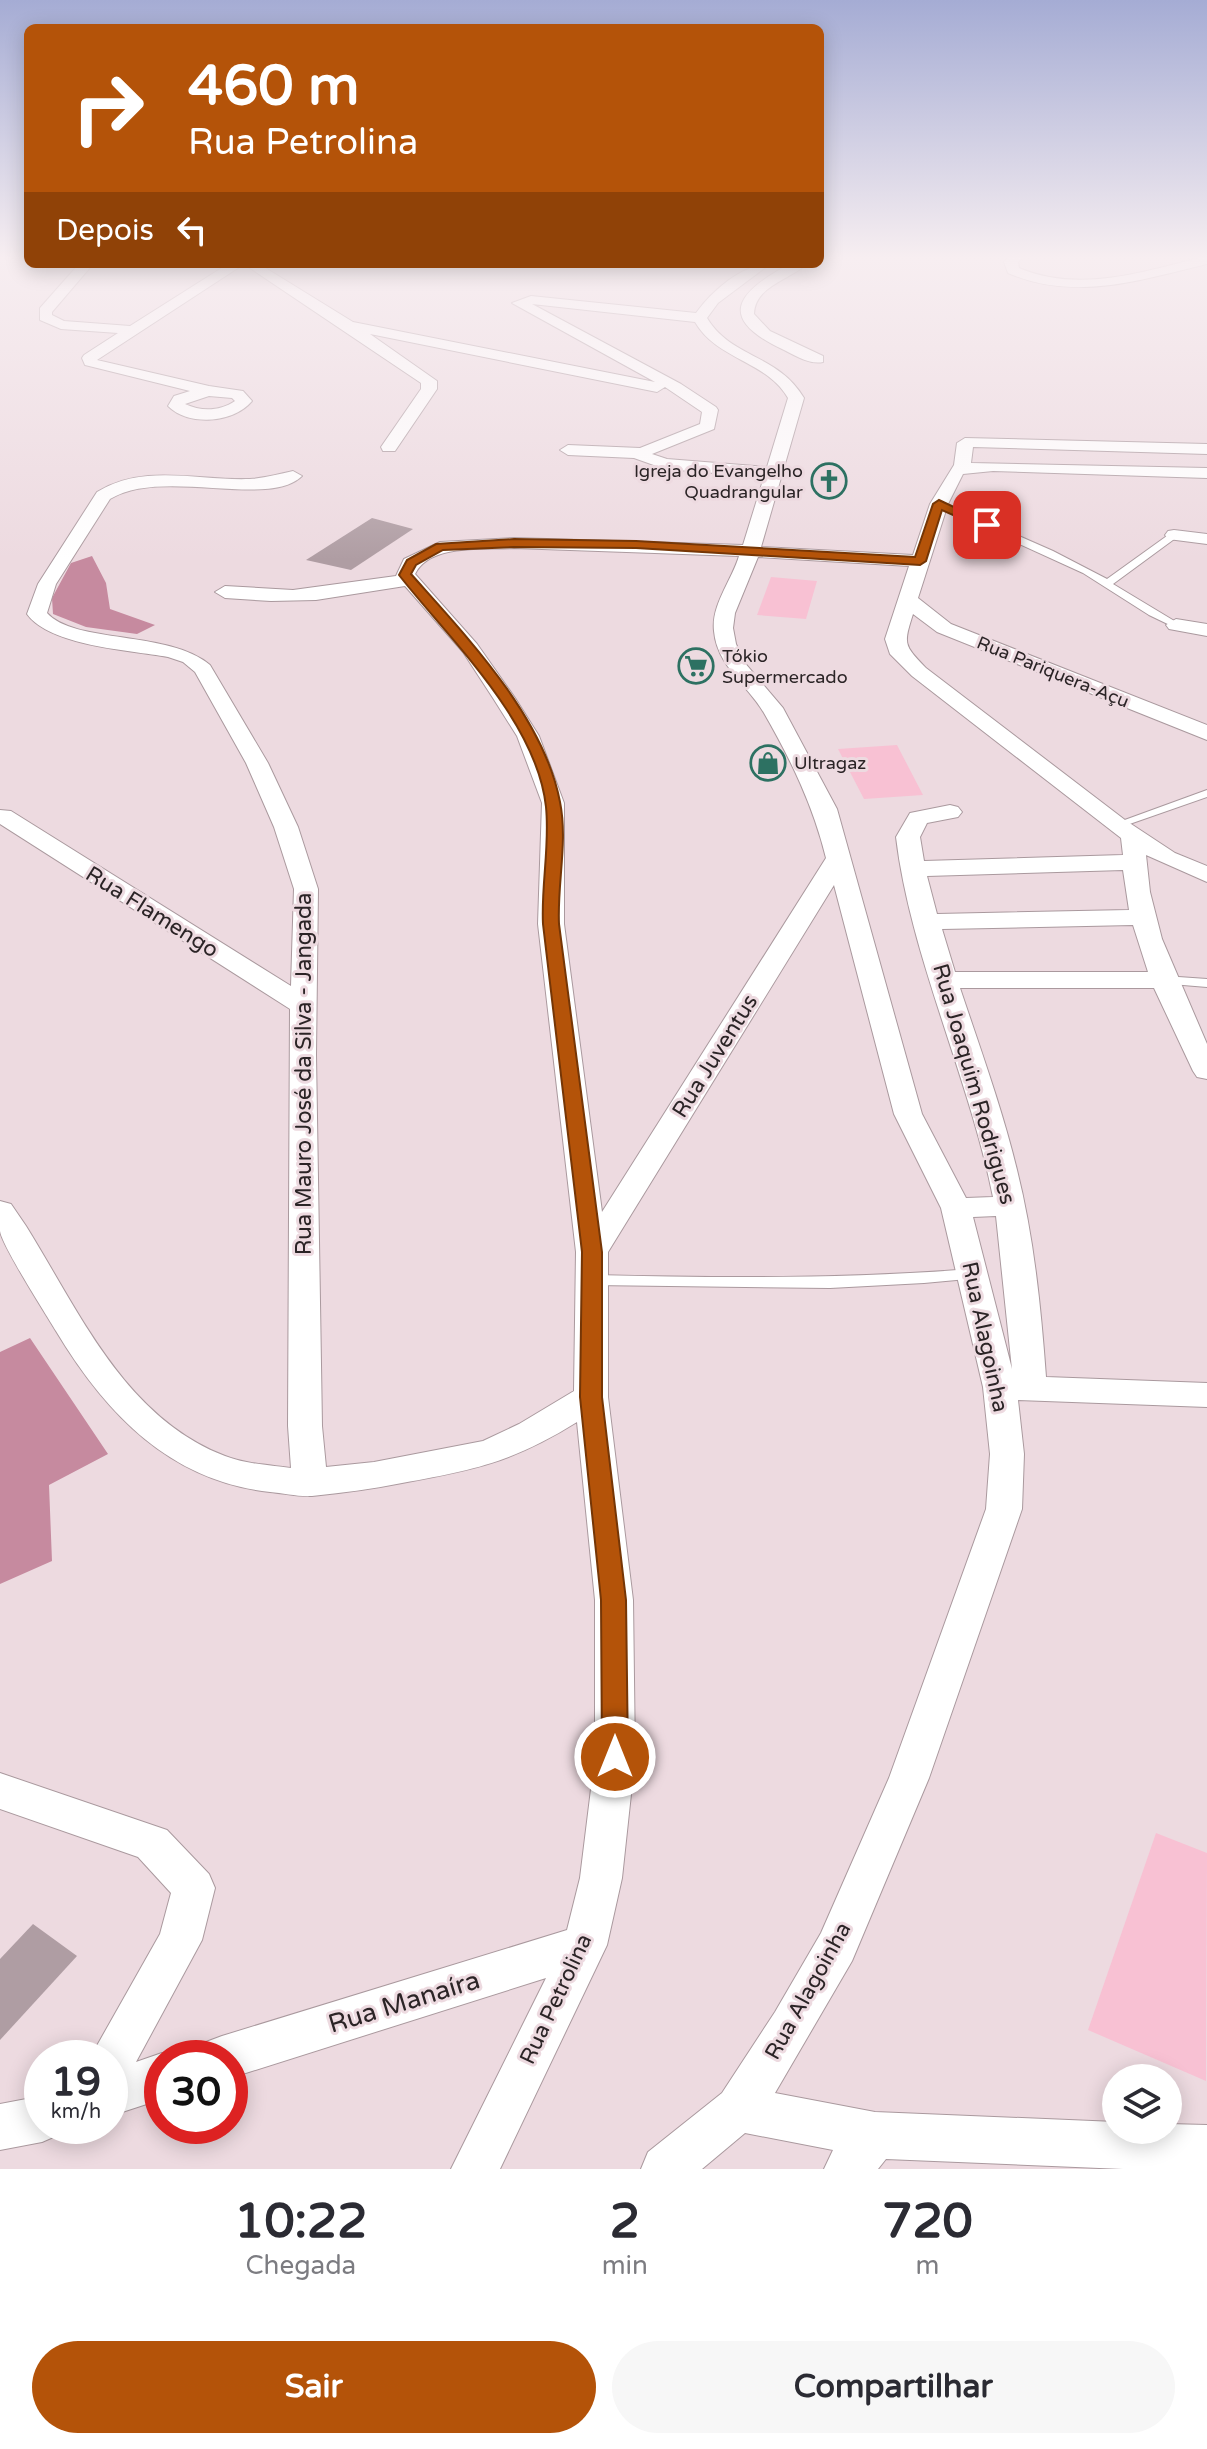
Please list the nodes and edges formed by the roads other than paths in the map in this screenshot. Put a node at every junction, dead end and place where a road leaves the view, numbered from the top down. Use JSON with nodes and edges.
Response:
{"nodes":[{"id":1,"x":90,"y":357,"type":"edge"},
{"id":2,"x":395,"y":357,"type":"edge"},
{"id":3,"x":510,"y":357,"type":"edge"},
{"id":4,"x":619,"y":357,"type":"edge"},
{"id":5,"x":748,"y":357,"type":"edge"},
{"id":6,"x":814,"y":357,"type":"edge"},
{"id":7,"x":818,"y":359,"type":"dead end"},
{"id":8,"x":209,"y":391,"type":"dead end"},
{"id":9,"x":685,"y":392,"type":"junction"},
{"id":10,"x":389,"y":447,"type":"dead end"},
{"id":11,"x":1207,"y":449,"type":"edge"},
{"id":12,"x":568,"y":450,"type":"dead end"},
{"id":13,"x":641,"y":453,"type":"junction"},
{"id":14,"x":962,"y":467,"type":"junction"},
{"id":15,"x":775,"y":473,"type":"junction"},
{"id":16,"x":1207,"y":473,"type":"edge"},
{"id":17,"x":293,"y":476,"type":"dead end"},
{"id":18,"x":939,"y":504,"type":"junction"},
{"id":19,"x":1174,"y":535,"type":"joint"},
{"id":20,"x":1207,"y":539,"type":"edge"},
{"id":21,"x":750,"y":552,"type":"junction"},
{"id":22,"x":920,"y":561,"type":"junction"},
{"id":23,"x":407,"y":580,"type":"junction"},
{"id":24,"x":1108,"y":583,"type":"junction"},
{"id":25,"x":225,"y":592,"type":"dead end"},
{"id":26,"x":908,"y":598,"type":"junction"},
{"id":27,"x":1176,"y":625,"type":"joint"},
{"id":28,"x":1207,"y":630,"type":"edge"},
{"id":29,"x":1207,"y":733,"type":"edge"},
{"id":30,"x":1207,"y":793,"type":"edge"},
{"id":31,"x":950,"y":812,"type":"dead end"},
{"id":32,"x":3,"y":816,"type":"dead end"},
{"id":33,"x":1125,"y":830,"type":"junction"},
{"id":34,"x":837,"y":860,"type":"junction"},
{"id":35,"x":1136,"y":862,"type":"junction"},
{"id":36,"x":913,"y":869,"type":"junction"},
{"id":37,"x":1207,"y":875,"type":"edge"},
{"id":38,"x":1144,"y":917,"type":"junction"},
{"id":39,"x":928,"y":922,"type":"junction"},
{"id":40,"x":945,"y":980,"type":"junction"},
{"id":41,"x":1163,"y":980,"type":"junction"},
{"id":42,"x":1207,"y":983,"type":"edge"},
{"id":43,"x":302,"y":1005,"type":"junction"},
{"id":44,"x":1207,"y":1071,"type":"edge"},
{"id":45,"x":1010,"y":1206,"type":"junction"},
{"id":46,"x":956,"y":1208,"type":"junction"},
{"id":47,"x":0,"y":1211,"type":"edge"},
{"id":48,"x":593,"y":1266,"type":"junction"},
{"id":49,"x":972,"y":1274,"type":"junction"},
{"id":50,"x":1015,"y":1388,"type":"junction"},
{"id":51,"x":1207,"y":1395,"type":"edge"},
{"id":52,"x":591,"y":1397,"type":"junction"},
{"id":53,"x":310,"y":1483,"type":"junction"},
{"id":54,"x":0,"y":1791,"type":"edge"},
{"id":55,"x":585,"y":1945,"type":"junction"},
{"id":56,"x":124,"y":2040,"type":"edge"},
{"id":57,"x":248,"y":2050,"type":"edge"},
{"id":58,"x":738,"y":2109,"type":"junction"},
{"id":59,"x":24,"y":2122,"type":"edge"},
{"id":60,"x":0,"y":2127,"type":"edge"},
{"id":61,"x":1207,"y":2149,"type":"edge"},
{"id":62,"x":862,"y":2152,"type":"edge"},
{"id":63,"x":475,"y":2169,"type":"edge"},
{"id":64,"x":665,"y":2169,"type":"edge"}],
"edges":[{"from":1,"to":8,"type":"street"},
{"from":2,"to":10,"type":"street"},
{"from":3,"to":9,"type":"street"},
{"from":4,"to":9,"type":"street"},
{"from":5,"to":15,"type":"street","name":"Rua Alagoinha"},
{"from":6,"to":7,"type":"street"},
{"from":9,"to":13,"type":"street"},
{"from":11,"to":14,"type":"street"},
{"from":12,"to":13,"type":"street"},
{"from":13,"to":15,"type":"street"},
{"from":14,"to":16,"type":"street"},
{"from":14,"to":18,"type":"street"},
{"from":15,"to":21,"type":"street","name":"Rua Alagoinha"},
{"from":17,"to":43,"type":"street","name":"Rua Mauro José da Silva - Jangada"},
{"from":18,"to":22,"type":"street"},
{"from":18,"to":24,"type":"lane"},
{"from":19,"to":20,"type":"street"},
{"from":19,"to":24,"type":"lane"},
{"from":21,"to":22,"type":"street"},
{"from":21,"to":23,"type":"street"},
{"from":21,"to":34,"type":"street","name":"Rua Alagoinha"},
{"from":22,"to":26,"type":"street"},
{"from":23,"to":25,"type":"street"},
{"from":23,"to":48,"type":"street","name":"Rua Petrolina"},
{"from":24,"to":27,"type":"lane"},
{"from":26,"to":29,"type":"street","name":"Rua Pariquera-Açu"},
{"from":26,"to":33,"type":"street"},
{"from":27,"to":28,"type":"street"},
{"from":30,"to":33,"type":"lane"},
{"from":31,"to":36,"type":"street","name":"Rua Joaquim Rodrigues"},
{"from":32,"to":43,"type":"street","name":"Rua Flamengo"},
{"from":33,"to":35,"type":"street"},
{"from":33,"to":37,"type":"street"},
{"from":34,"to":46,"type":"street","name":"Rua Alagoinha"},
{"from":34,"to":48,"type":"street","name":"Rua Juventus"},
{"from":35,"to":36,"type":"street"},
{"from":35,"to":38,"type":"street"},
{"from":36,"to":39,"type":"street","name":"Rua Joaquim Rodrigues"},
{"from":38,"to":39,"type":"street"},
{"from":38,"to":41,"type":"street"},
{"from":39,"to":40,"type":"street","name":"Rua Joaquim Rodrigues"},
{"from":40,"to":41,"type":"street"},
{"from":40,"to":45,"type":"street","name":"Rua Joaquim Rodrigues"},
{"from":41,"to":42,"type":"lane"},
{"from":41,"to":44,"type":"street"},
{"from":43,"to":53,"type":"street","name":"Rua Mauro José da Silva - Jangada"},
{"from":45,"to":46,"type":"street"},
{"from":45,"to":50,"type":"street","name":"Rua Joaquim Rodrigues"},
{"from":46,"to":49,"type":"street","name":"Rua Alagoinha"},
{"from":47,"to":53,"type":"street"},
{"from":48,"to":49,"type":"lane"},
{"from":48,"to":52,"type":"street","name":"Rua Petrolina"},
{"from":49,"to":50,"type":"street","name":"Rua Alagoinha"},
{"from":50,"to":51,"type":"street"},
{"from":50,"to":58,"type":"street","name":"Rua Alagoinha"},
{"from":52,"to":53,"type":"street"},
{"from":52,"to":55,"type":"street","name":"Rua Petrolina"},
{"from":54,"to":56,"type":"street"},
{"from":55,"to":57,"type":"street","name":"Rua Manaíra"},
{"from":55,"to":63,"type":"street","name":"Rua Petrolina"},
{"from":58,"to":62,"type":"street"},
{"from":58,"to":64,"type":"street","name":"Rua Alagoinha"},
{"from":59,"to":60,"type":"street"},
{"from":61,"to":62,"type":"street"}]}
